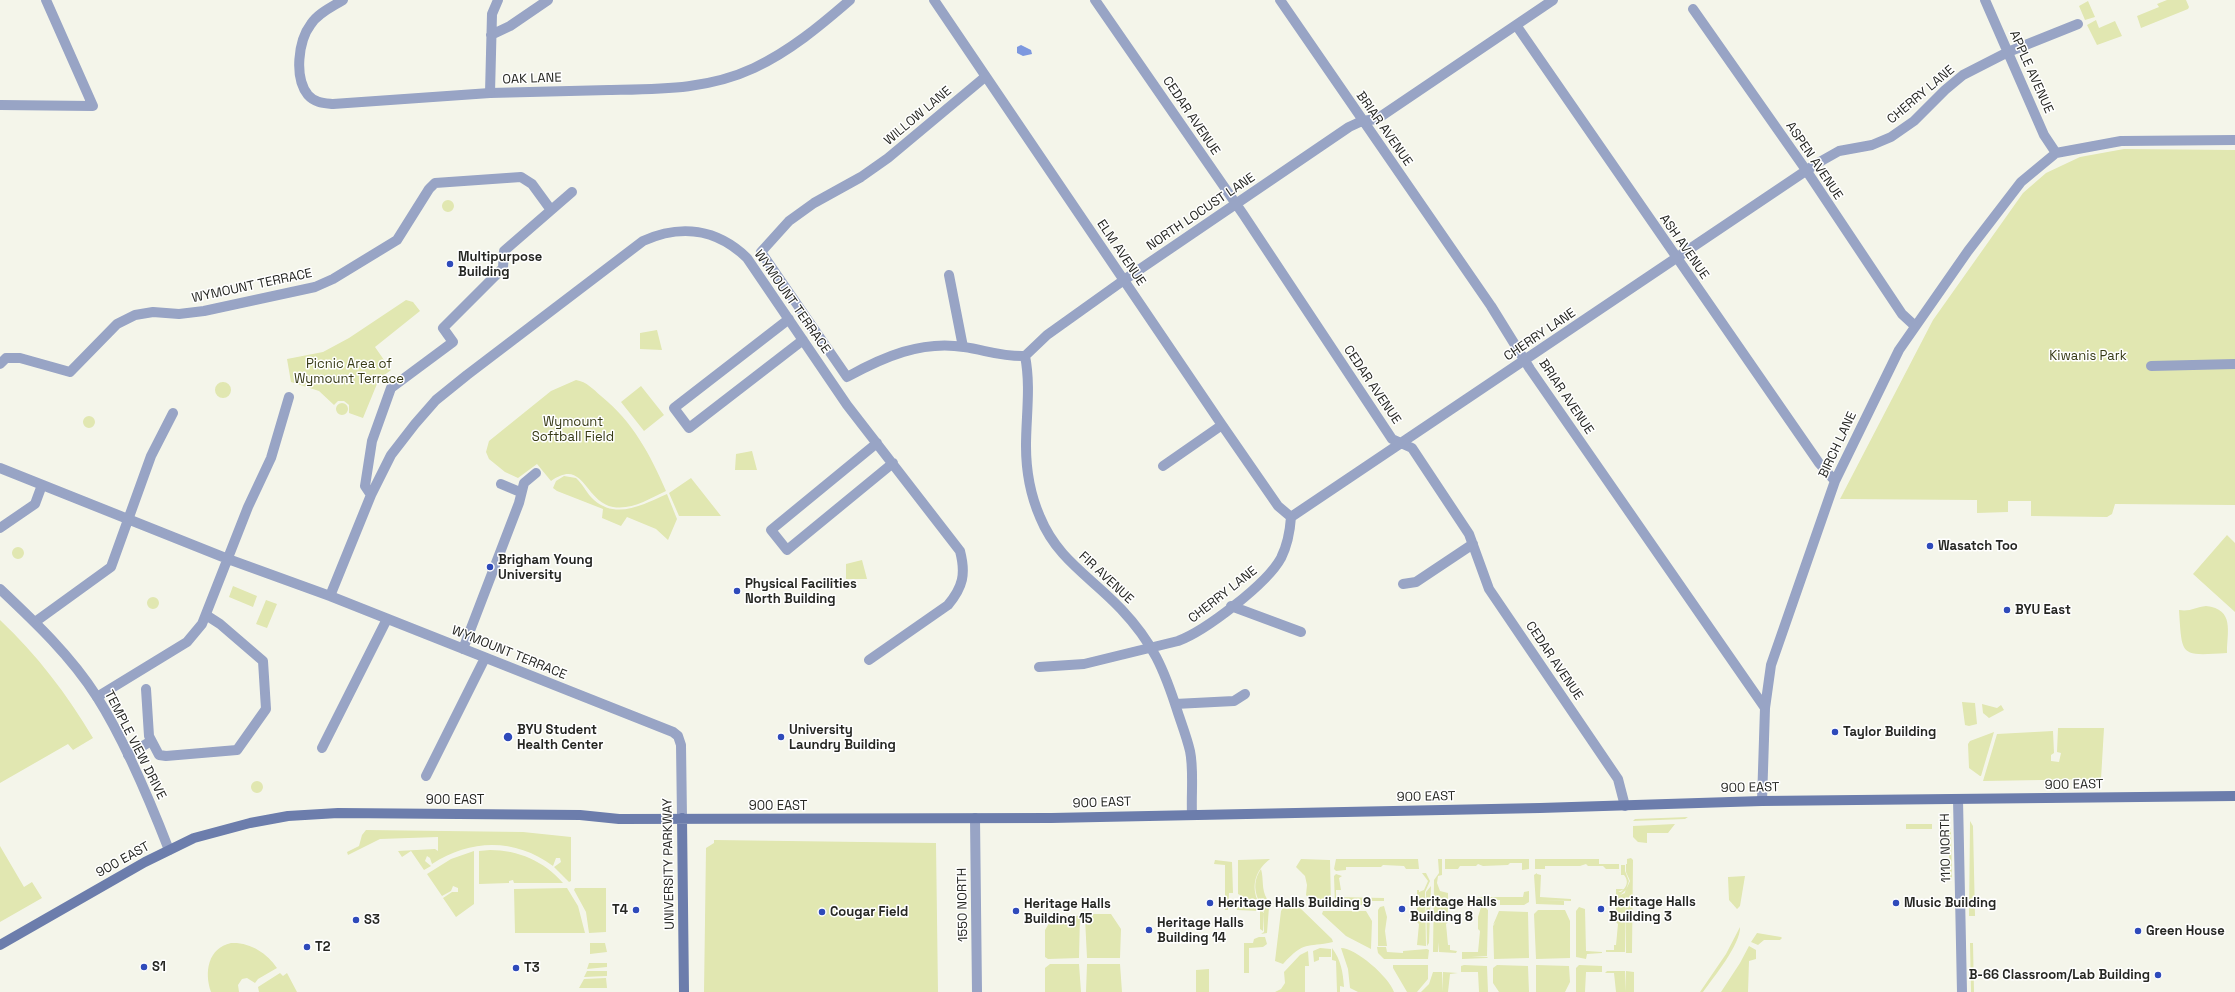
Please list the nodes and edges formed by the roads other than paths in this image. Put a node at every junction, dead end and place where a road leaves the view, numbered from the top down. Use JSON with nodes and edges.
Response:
{"nodes":[{"id":1,"x":46,"y":0,"type":"edge"},
{"id":2,"x":343,"y":0,"type":"edge"},
{"id":3,"x":498,"y":0,"type":"edge"},
{"id":4,"x":548,"y":0,"type":"edge"},
{"id":5,"x":850,"y":0,"type":"edge"},
{"id":6,"x":934,"y":0,"type":"edge"},
{"id":7,"x":1096,"y":0,"type":"edge"},
{"id":8,"x":1280,"y":0,"type":"edge"},
{"id":9,"x":1553,"y":0,"type":"edge"},
{"id":10,"x":1985,"y":0,"type":"edge"},
{"id":11,"x":1693,"y":9,"type":"dead end"},
{"id":12,"x":2078,"y":24,"type":"dead end"},
{"id":13,"x":1516,"y":25,"type":"junction"},
{"id":14,"x":491,"y":35,"type":"junction"},
{"id":15,"x":2008,"y":52,"type":"junction"},
{"id":16,"x":985,"y":77,"type":"junction"},
{"id":17,"x":490,"y":93,"type":"junction"},
{"id":18,"x":0,"y":105,"type":"edge"},
{"id":19,"x":1362,"y":121,"type":"junction"},
{"id":20,"x":2235,"y":140,"type":"edge"},
{"id":21,"x":2056,"y":152,"type":"junction"},
{"id":22,"x":1806,"y":170,"type":"junction"},
{"id":23,"x":572,"y":192,"type":"dead end"},
{"id":24,"x":1236,"y":205,"type":"junction"},
{"id":25,"x":552,"y":210,"type":"junction"},
{"id":26,"x":1676,"y":258,"type":"junction"},
{"id":27,"x":949,"y":275,"type":"dead end"},
{"id":28,"x":1124,"y":280,"type":"junction"},
{"id":29,"x":789,"y":319,"type":"junction"},
{"id":30,"x":1915,"y":326,"type":"junction"},
{"id":31,"x":803,"y":340,"type":"junction"},
{"id":32,"x":963,"y":347,"type":"junction"},
{"id":33,"x":1025,"y":356,"type":"junction"},
{"id":34,"x":1525,"y":360,"type":"junction"},
{"id":35,"x":0,"y":364,"type":"edge"},
{"id":36,"x":2235,"y":364,"type":"edge"},
{"id":37,"x":2151,"y":366,"type":"dead end"},
{"id":38,"x":289,"y":397,"type":"dead end"},
{"id":39,"x":173,"y":413,"type":"dead end"},
{"id":40,"x":1222,"y":425,"type":"junction"},
{"id":41,"x":877,"y":443,"type":"junction"},
{"id":42,"x":1402,"y":443,"type":"junction"},
{"id":43,"x":893,"y":464,"type":"junction"},
{"id":44,"x":1164,"y":466,"type":"dead end"},
{"id":45,"x":0,"y":468,"type":"edge"},
{"id":46,"x":536,"y":473,"type":"dead end"},
{"id":47,"x":1835,"y":481,"type":"junction"},
{"id":48,"x":501,"y":484,"type":"dead end"},
{"id":49,"x":42,"y":485,"type":"junction"},
{"id":50,"x":520,"y":492,"type":"junction"},
{"id":51,"x":371,"y":495,"type":"junction"},
{"id":52,"x":1291,"y":517,"type":"junction"},
{"id":53,"x":128,"y":519,"type":"junction"},
{"id":54,"x":0,"y":528,"type":"edge"},
{"id":55,"x":1474,"y":544,"type":"junction"},
{"id":56,"x":228,"y":559,"type":"junction"},
{"id":57,"x":1403,"y":584,"type":"dead end"},
{"id":58,"x":0,"y":589,"type":"edge"},
{"id":59,"x":330,"y":596,"type":"junction"},
{"id":60,"x":1231,"y":606,"type":"junction"},
{"id":61,"x":206,"y":615,"type":"junction"},
{"id":62,"x":387,"y":619,"type":"junction"},
{"id":63,"x":35,"y":622,"type":"junction"},
{"id":64,"x":1301,"y":632,"type":"dead end"},
{"id":65,"x":1152,"y":647,"type":"junction"},
{"id":66,"x":463,"y":649,"type":"junction"},
{"id":67,"x":485,"y":658,"type":"junction"},
{"id":68,"x":869,"y":660,"type":"dead end"},
{"id":69,"x":1039,"y":668,"type":"dead end"},
{"id":70,"x":146,"y":689,"type":"dead end"},
{"id":71,"x":1245,"y":694,"type":"dead end"},
{"id":72,"x":97,"y":697,"type":"junction"},
{"id":73,"x":1175,"y":704,"type":"junction"},
{"id":74,"x":1765,"y":708,"type":"junction"},
{"id":75,"x":678,"y":736,"type":"joint"},
{"id":76,"x":151,"y":740,"type":"junction"},
{"id":77,"x":322,"y":748,"type":"dead end"},
{"id":78,"x":128,"y":755,"type":"junction"},
{"id":79,"x":426,"y":776,"type":"dead end"},
{"id":80,"x":2235,"y":796,"type":"edge"},
{"id":81,"x":1958,"y":799,"type":"junction"},
{"id":82,"x":1762,"y":801,"type":"junction"},
{"id":83,"x":1625,"y":806,"type":"junction"},
{"id":84,"x":1192,"y":814,"type":"junction"},
{"id":85,"x":682,"y":818,"type":"junction"},
{"id":86,"x":975,"y":818,"type":"junction"},
{"id":87,"x":169,"y":850,"type":"junction"},
{"id":88,"x":0,"y":945,"type":"edge"},
{"id":89,"x":684,"y":992,"type":"edge"},
{"id":90,"x":977,"y":992,"type":"edge"},
{"id":91,"x":1962,"y":992,"type":"edge"}],
"edges":[{"from":1,"to":18,"type":"street"},
{"from":2,"to":17,"type":"street","name":"OAK LANE"},
{"from":3,"to":14,"type":"street"},
{"from":4,"to":14,"type":"street"},
{"from":5,"to":17,"type":"street","name":"OAK LANE"},
{"from":6,"to":16,"type":"street","name":"ELM AVENUE"},
{"from":7,"to":24,"type":"street","name":"CEDAR AVENUE"},
{"from":8,"to":19,"type":"street","name":"BRIAR AVENUE"},
{"from":9,"to":13,"type":"street","name":"NORTH LOCUST LANE"},
{"from":10,"to":15,"type":"street","name":"APPLE AVENUE"},
{"from":11,"to":22,"type":"street","name":"ASPEN AVENUE"},
{"from":12,"to":15,"type":"street","name":"CHERRY LANE"},
{"from":13,"to":19,"type":"street","name":"NORTH LOCUST LANE"},
{"from":13,"to":26,"type":"street","name":"ASH AVENUE"},
{"from":14,"to":17,"type":"street"},
{"from":15,"to":21,"type":"street","name":"APPLE AVENUE"},
{"from":15,"to":22,"type":"street","name":"CHERRY LANE"},
{"from":16,"to":28,"type":"street","name":"ELM AVENUE"},
{"from":16,"to":32,"type":"street","name":"WILLOW LANE"},
{"from":19,"to":24,"type":"street","name":"NORTH LOCUST LANE"},
{"from":19,"to":34,"type":"street","name":"BRIAR AVENUE"},
{"from":20,"to":21,"type":"street"},
{"from":21,"to":30,"type":"street","name":"BIRCH LANE"},
{"from":22,"to":26,"type":"street","name":"CHERRY LANE"},
{"from":22,"to":30,"type":"street","name":"ASPEN AVENUE"},
{"from":23,"to":25,"type":"street"},
{"from":24,"to":28,"type":"street","name":"NORTH LOCUST LANE"},
{"from":24,"to":42,"type":"street","name":"CEDAR AVENUE"},
{"from":25,"to":35,"type":"street","name":"WYMOUNT TERRACE"},
{"from":25,"to":51,"type":"street"},
{"from":26,"to":34,"type":"street","name":"CHERRY LANE"},
{"from":26,"to":47,"type":"street","name":"ASH AVENUE"},
{"from":27,"to":32,"type":"street"},
{"from":28,"to":33,"type":"street","name":"NORTH LOCUST LANE"},
{"from":28,"to":40,"type":"street","name":"ELM AVENUE"},
{"from":29,"to":31,"type":"street","name":"WYMOUNT TERRACE"},
{"from":29,"to":31,"type":"street"},
{"from":29,"to":51,"type":"street","name":"WYMOUNT TERRACE"},
{"from":30,"to":47,"type":"street","name":"BIRCH LANE"},
{"from":31,"to":41,"type":"street","name":"WYMOUNT TERRACE"},
{"from":32,"to":33,"type":"street"},
{"from":33,"to":65,"type":"street","name":"FIR AVENUE"},
{"from":34,"to":42,"type":"street","name":"CHERRY LANE"},
{"from":34,"to":74,"type":"street","name":"BRIAR AVENUE"},
{"from":36,"to":37,"type":"street"},
{"from":38,"to":56,"type":"street"},
{"from":39,"to":53,"type":"street"},
{"from":40,"to":44,"type":"street"},
{"from":40,"to":52,"type":"street","name":"ELM AVENUE"},
{"from":41,"to":43,"type":"street","name":"WYMOUNT TERRACE"},
{"from":41,"to":43,"type":"street"},
{"from":42,"to":52,"type":"street","name":"CHERRY LANE"},
{"from":42,"to":55,"type":"street","name":"CEDAR AVENUE"},
{"from":43,"to":68,"type":"street","name":"WYMOUNT TERRACE"},
{"from":45,"to":49,"type":"street","name":"WYMOUNT TERRACE"},
{"from":46,"to":50,"type":"street"},
{"from":47,"to":74,"type":"street","name":"BIRCH LANE"},
{"from":48,"to":50,"type":"street"},
{"from":49,"to":53,"type":"street","name":"WYMOUNT TERRACE"},
{"from":49,"to":54,"type":"street"},
{"from":50,"to":66,"type":"street"},
{"from":51,"to":59,"type":"street","name":"WYMOUNT TERRACE"},
{"from":52,"to":60,"type":"street","name":"CHERRY LANE"},
{"from":53,"to":56,"type":"street","name":"WYMOUNT TERRACE"},
{"from":53,"to":63,"type":"street"},
{"from":55,"to":57,"type":"street"},
{"from":55,"to":83,"type":"street","name":"CEDAR AVENUE"},
{"from":56,"to":59,"type":"street","name":"WYMOUNT TERRACE"},
{"from":56,"to":61,"type":"street"},
{"from":58,"to":63,"type":"street","name":"TEMPLE VIEW DRIVE"},
{"from":59,"to":62,"type":"street","name":"WYMOUNT TERRACE"},
{"from":60,"to":64,"type":"street"},
{"from":60,"to":65,"type":"street","name":"CHERRY LANE"},
{"from":61,"to":72,"type":"street"},
{"from":61,"to":76,"type":"street"},
{"from":62,"to":66,"type":"street","name":"WYMOUNT TERRACE"},
{"from":62,"to":77,"type":"street"},
{"from":63,"to":72,"type":"street","name":"TEMPLE VIEW DRIVE"},
{"from":65,"to":69,"type":"street","name":"CHERRY LANE"},
{"from":65,"to":73,"type":"street","name":"FIR AVENUE"},
{"from":66,"to":67,"type":"street","name":"WYMOUNT TERRACE"},
{"from":67,"to":75,"type":"street","name":"WYMOUNT TERRACE"},
{"from":67,"to":79,"type":"street"},
{"from":70,"to":76,"type":"street"},
{"from":71,"to":73,"type":"street"},
{"from":72,"to":78,"type":"street","name":"TEMPLE VIEW DRIVE"},
{"from":73,"to":84,"type":"street","name":"FIR AVENUE"},
{"from":74,"to":82,"type":"street","name":"BIRCH LANE"},
{"from":75,"to":85,"type":"street","name":"UNIVERSITY PARKWAY"},
{"from":76,"to":78,"type":"street"},
{"from":78,"to":87,"type":"street","name":"TEMPLE VIEW DRIVE"},
{"from":80,"to":81,"type":"main road","name":"900 EAST"},
{"from":81,"to":82,"type":"main road","name":"900 EAST"},
{"from":81,"to":91,"type":"street","name":"1110 NORTH"},
{"from":82,"to":83,"type":"main road","name":"900 EAST"},
{"from":83,"to":84,"type":"main road","name":"900 EAST"},
{"from":84,"to":86,"type":"main road","name":"900 EAST"},
{"from":85,"to":86,"type":"main road","name":"900 EAST"},
{"from":85,"to":87,"type":"main road","name":"900 EAST"},
{"from":85,"to":89,"type":"main road","name":"UNIVERSITY PARKWAY"},
{"from":86,"to":90,"type":"street","name":"1550 NORTH"},
{"from":87,"to":88,"type":"main road","name":"900 EAST"}]}
